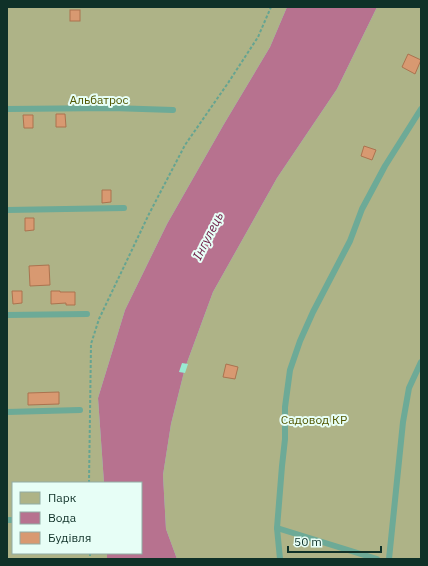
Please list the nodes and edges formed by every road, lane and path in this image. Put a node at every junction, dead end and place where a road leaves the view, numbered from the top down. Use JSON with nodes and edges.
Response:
{"nodes":[{"id":1,"x":271,"y":7,"type":"edge"},
{"id":2,"x":7,"y":109,"type":"edge"},
{"id":3,"x":421,"y":109,"type":"edge"},
{"id":4,"x":173,"y":110,"type":"dead end"},
{"id":5,"x":124,"y":208,"type":"dead end"},
{"id":6,"x":7,"y":210,"type":"edge"},
{"id":7,"x":87,"y":314,"type":"dead end"},
{"id":8,"x":7,"y":315,"type":"edge"},
{"id":9,"x":421,"y":362,"type":"edge"},
{"id":10,"x":80,"y":410,"type":"dead end"},
{"id":11,"x":7,"y":412,"type":"edge"},
{"id":12,"x":89,"y":482,"type":"edge"},
{"id":13,"x":278,"y":528,"type":"junction"},
{"id":14,"x":280,"y":559,"type":"edge"},
{"id":15,"x":377,"y":559,"type":"edge"},
{"id":16,"x":389,"y":559,"type":"edge"}],
"edges":[{"from":1,"to":12,"type":"path"},
{"from":2,"to":4,"type":"lane"},
{"from":3,"to":13,"type":"lane"},
{"from":5,"to":6,"type":"lane"},
{"from":7,"to":8,"type":"lane"},
{"from":9,"to":16,"type":"lane"},
{"from":10,"to":11,"type":"lane"},
{"from":13,"to":14,"type":"lane"},
{"from":13,"to":15,"type":"lane"}]}
